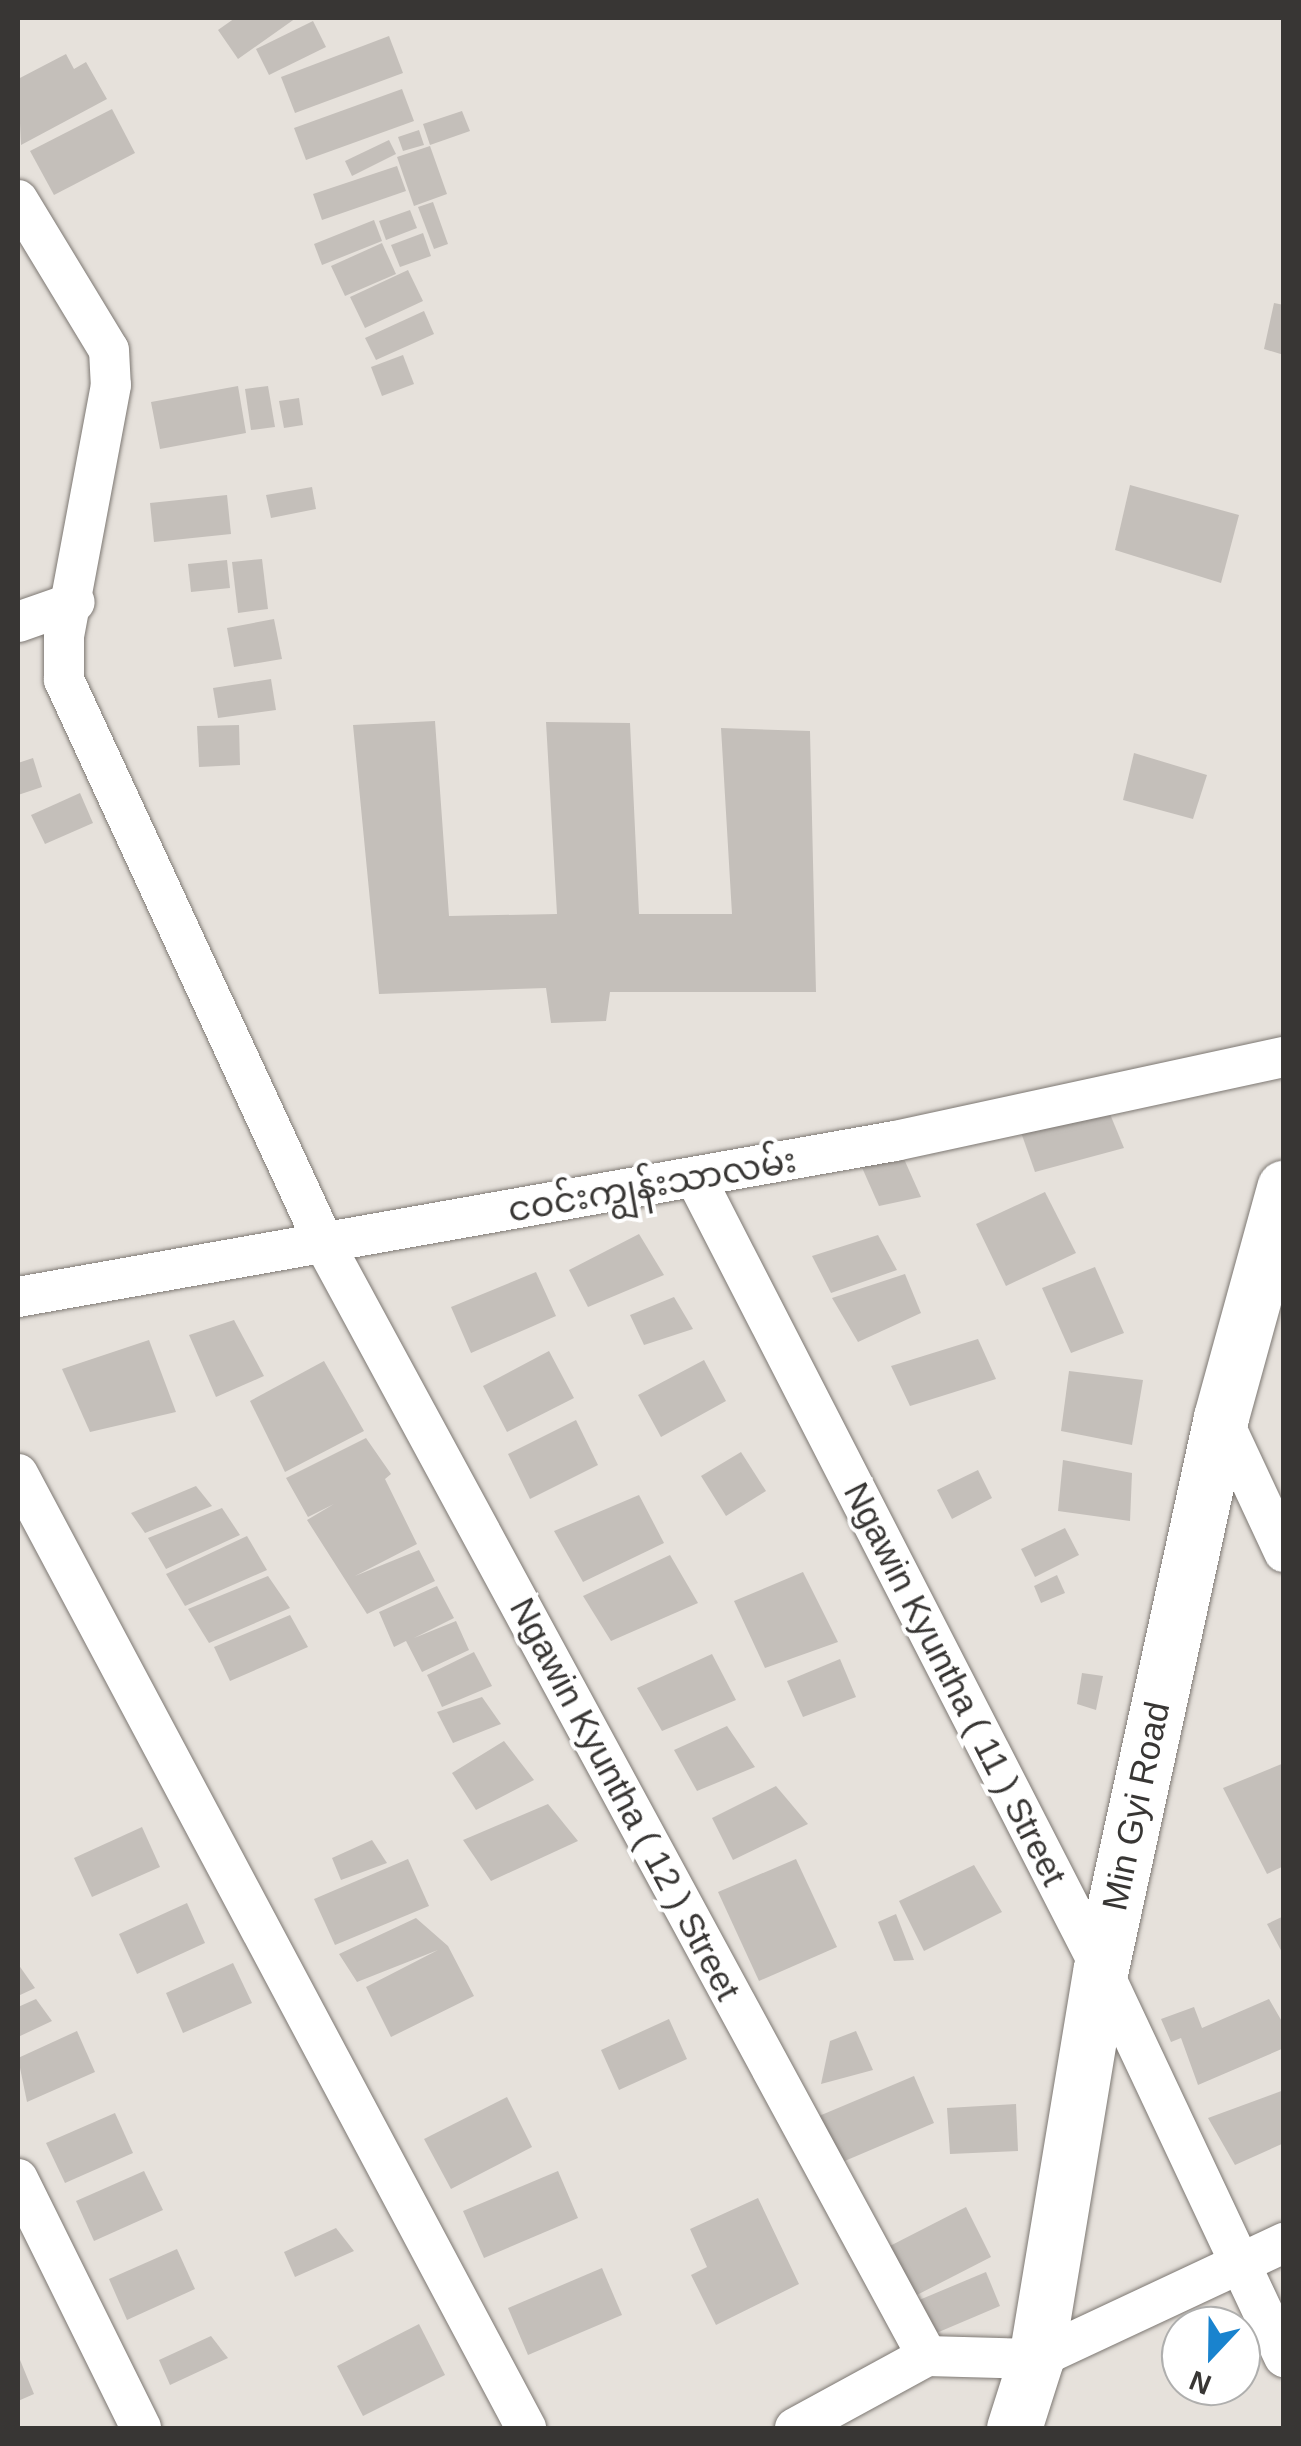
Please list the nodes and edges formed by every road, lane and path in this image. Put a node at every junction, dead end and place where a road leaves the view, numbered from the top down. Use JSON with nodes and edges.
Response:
{"nodes":[{"id":1,"x":18,"y":200,"type":"edge"},
{"id":2,"x":74,"y":602,"type":"junction"},
{"id":3,"x":18,"y":622,"type":"edge"},
{"id":4,"x":1284,"y":1056,"type":"edge"},
{"id":5,"x":696,"y":1177,"type":"junction"},
{"id":6,"x":1284,"y":1188,"type":"edge"},
{"id":7,"x":324,"y":1242,"type":"junction"},
{"id":8,"x":18,"y":1297,"type":"edge"},
{"id":9,"x":1221,"y":1416,"type":"junction"},
{"id":10,"x":18,"y":1474,"type":"edge"},
{"id":11,"x":1284,"y":1552,"type":"edge"},
{"id":12,"x":1101,"y":1968,"type":"junction"},
{"id":13,"x":18,"y":2179,"type":"edge"},
{"id":14,"x":1284,"y":2243,"type":"edge"},
{"id":15,"x":1235,"y":2266,"type":"junction"},
{"id":16,"x":927,"y":2356,"type":"junction"},
{"id":17,"x":1284,"y":2357,"type":"edge"},
{"id":18,"x":1036,"y":2358,"type":"junction"},
{"id":19,"x":140,"y":2428,"type":"edge"},
{"id":20,"x":526,"y":2428,"type":"edge"},
{"id":21,"x":795,"y":2428,"type":"edge"},
{"id":22,"x":1014,"y":2428,"type":"edge"}],
"edges":[{"from":1,"to":2,"type":"street","name":"Ngawin Kyuntha ( 12 ) Street"},
{"from":2,"to":3,"type":"street"},
{"from":2,"to":7,"type":"street","name":"Ngawin Kyuntha ( 12 ) Street"},
{"from":4,"to":5,"type":"street","name":"ငဝင်းကျွန်းသာလမ်း"},
{"from":5,"to":7,"type":"street","name":"ငဝင်းကျွန်းသာလမ်း"},
{"from":5,"to":12,"type":"street","name":"Ngawin Kyuntha ( 11 ) Street"},
{"from":6,"to":9,"type":"main road","name":"Min Gyi Road"},
{"from":7,"to":8,"type":"street","name":"ငဝင်းကျွန်းသာလမ်း"},
{"from":7,"to":16,"type":"street","name":"Ngawin Kyuntha ( 12 ) Street"},
{"from":9,"to":11,"type":"street"},
{"from":9,"to":12,"type":"main road","name":"Min Gyi Road"},
{"from":10,"to":20,"type":"street"},
{"from":12,"to":15,"type":"street","name":"Ngawin Kyuntha ( 11 ) Street"},
{"from":12,"to":18,"type":"main road","name":"Min Gyi Road"},
{"from":13,"to":19,"type":"street"},
{"from":14,"to":15,"type":"street"},
{"from":15,"to":17,"type":"street","name":"Ngawin Kyuntha ( 11 ) Street"},
{"from":15,"to":18,"type":"street"},
{"from":16,"to":18,"type":"street"},
{"from":16,"to":21,"type":"street"},
{"from":18,"to":22,"type":"main road","name":"Min Gyi Road"}]}
